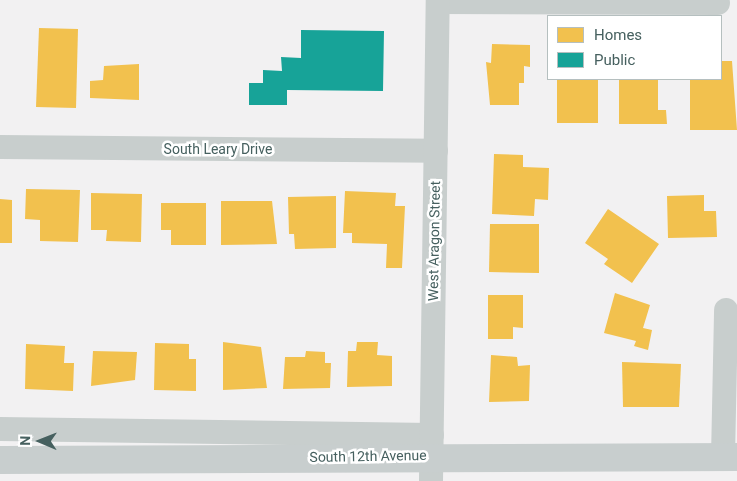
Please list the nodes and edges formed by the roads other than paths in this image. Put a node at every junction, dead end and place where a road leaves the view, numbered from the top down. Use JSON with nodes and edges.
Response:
{"nodes":[{"id":1,"x":438,"y":1,"type":"edge"},
{"id":2,"x":718,"y":3,"type":"dead end"},
{"id":3,"x":0,"y":147,"type":"edge"},
{"id":4,"x":436,"y":151,"type":"junction"},
{"id":5,"x":726,"y":310,"type":"dead end"},
{"id":6,"x":0,"y":429,"type":"edge"},
{"id":7,"x":431,"y":457,"type":"edge"},
{"id":8,"x":730,"y":457,"type":"edge"},
{"id":9,"x":0,"y":460,"type":"edge"}],
"edges":[{"from":1,"to":2,"type":"street"},
{"from":1,"to":4,"type":"street","name":"West Aragon Street"},
{"from":3,"to":4,"type":"street","name":"South Leary Drive"},
{"from":4,"to":7,"type":"street","name":"West Aragon Street"},
{"from":5,"to":8,"type":"street"},
{"from":6,"to":7,"type":"street","name":"South 12th Avenue"},
{"from":7,"to":8,"type":"street","name":"South 12th Avenue"},
{"from":7,"to":9,"type":"street","name":"South 12th Avenue"}]}
